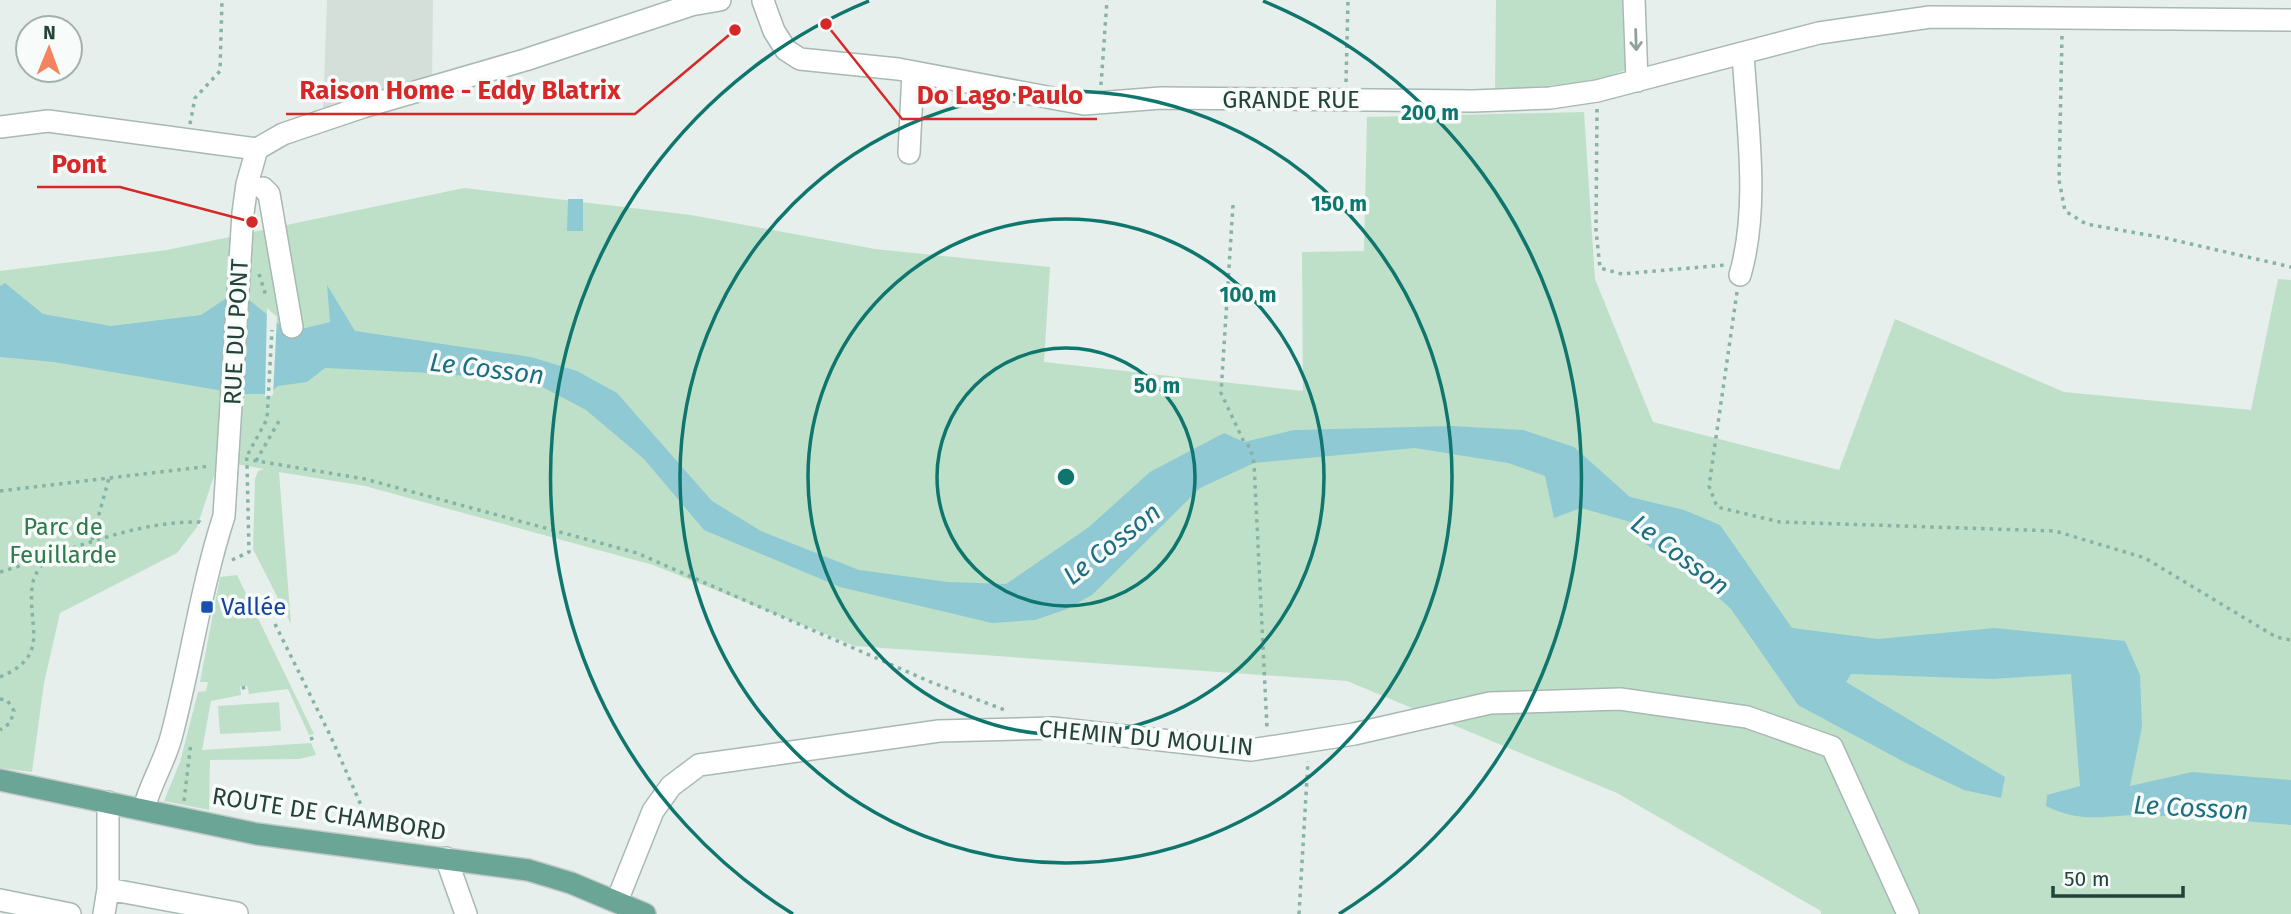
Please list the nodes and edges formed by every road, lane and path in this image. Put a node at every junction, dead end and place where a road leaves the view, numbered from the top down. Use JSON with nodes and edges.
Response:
{"nodes":[{"id":1,"x":222,"y":0,"type":"edge"},
{"id":2,"x":720,"y":0,"type":"edge"},
{"id":3,"x":761,"y":0,"type":"edge"},
{"id":4,"x":1107,"y":0,"type":"edge"},
{"id":5,"x":1348,"y":0,"type":"edge"},
{"id":6,"x":1634,"y":0,"type":"edge"},
{"id":7,"x":2058,"y":8,"type":"edge"},
{"id":8,"x":2291,"y":20,"type":"edge"},
{"id":9,"x":1743,"y":53,"type":"junction"},
{"id":10,"x":913,"y":72,"type":"junction"},
{"id":11,"x":1637,"y":81,"type":"junction"},
{"id":12,"x":1597,"y":91,"type":"junction"},
{"id":13,"x":1345,"y":101,"type":"junction"},
{"id":14,"x":1100,"y":104,"type":"junction"},
{"id":15,"x":0,"y":127,"type":"edge"},
{"id":16,"x":187,"y":141,"type":"junction"},
{"id":17,"x":257,"y":149,"type":"junction"},
{"id":18,"x":909,"y":153,"type":"dead end"},
{"id":19,"x":262,"y":188,"type":"dead end"},
{"id":20,"x":1233,"y":205,"type":"dead end"},
{"id":21,"x":2291,"y":267,"type":"edge"},
{"id":22,"x":1740,"y":275,"type":"junction"},
{"id":23,"x":267,"y":298,"type":"dead end"},
{"id":24,"x":270,"y":304,"type":"dead end"},
{"id":25,"x":282,"y":326,"type":"joint"},
{"id":26,"x":279,"y":421,"type":"dead end"},
{"id":27,"x":237,"y":460,"type":"junction"},
{"id":28,"x":256,"y":461,"type":"junction"},
{"id":29,"x":109,"y":478,"type":"junction"},
{"id":30,"x":0,"y":491,"type":"edge"},
{"id":31,"x":217,"y":537,"type":"junction"},
{"id":32,"x":92,"y":541,"type":"junction"},
{"id":33,"x":47,"y":558,"type":"junction"},
{"id":34,"x":233,"y":559,"type":"dead end"},
{"id":35,"x":0,"y":572,"type":"edge"},
{"id":36,"x":275,"y":624,"type":"dead end"},
{"id":37,"x":2291,"y":640,"type":"edge"},
{"id":38,"x":0,"y":677,"type":"edge"},
{"id":39,"x":243,"y":686,"type":"dead end"},
{"id":40,"x":245,"y":694,"type":"dead end"},
{"id":41,"x":0,"y":699,"type":"edge"},
{"id":42,"x":1017,"y":715,"type":"dead end"},
{"id":43,"x":0,"y":730,"type":"edge"},
{"id":44,"x":318,"y":737,"type":"dead end"},
{"id":45,"x":310,"y":739,"type":"dead end"},
{"id":46,"x":1309,"y":741,"type":"junction"},
{"id":47,"x":1268,"y":748,"type":"junction"},
{"id":48,"x":0,"y":780,"type":"edge"},
{"id":49,"x":108,"y":802,"type":"junction"},
{"id":50,"x":144,"y":808,"type":"junction"},
{"id":51,"x":373,"y":839,"type":"dead end"},
{"id":52,"x":446,"y":858,"type":"junction"},
{"id":53,"x":108,"y":889,"type":"junction"},
{"id":54,"x":0,"y":900,"type":"edge"},
{"id":55,"x":617,"y":901,"type":"junction"},
{"id":56,"x":70,"y":914,"type":"edge"},
{"id":57,"x":104,"y":914,"type":"edge"},
{"id":58,"x":237,"y":914,"type":"edge"},
{"id":59,"x":466,"y":914,"type":"edge"},
{"id":60,"x":645,"y":914,"type":"edge"},
{"id":61,"x":1299,"y":914,"type":"edge"},
{"id":62,"x":1908,"y":914,"type":"edge"}],
"edges":[{"from":1,"to":16,"type":"path"},
{"from":2,"to":17,"type":"street"},
{"from":3,"to":10,"type":"street","name":"GRANDE RUE"},
{"from":4,"to":14,"type":"path"},
{"from":5,"to":13,"type":"path"},
{"from":6,"to":11,"type":"street","one_way":true},
{"from":7,"to":8,"type":"street","name":"GRANDE RUE"},
{"from":7,"to":9,"type":"street","name":"GRANDE RUE"},
{"from":7,"to":21,"type":"path"},
{"from":9,"to":11,"type":"street","name":"GRANDE RUE"},
{"from":9,"to":22,"type":"street"},
{"from":10,"to":14,"type":"street","name":"GRANDE RUE"},
{"from":10,"to":18,"type":"street"},
{"from":11,"to":12,"type":"street","name":"GRANDE RUE"},
{"from":12,"to":13,"type":"street","name":"GRANDE RUE"},
{"from":12,"to":22,"type":"path"},
{"from":13,"to":14,"type":"street","name":"GRANDE RUE"},
{"from":15,"to":16,"type":"street"},
{"from":16,"to":17,"type":"street"},
{"from":17,"to":27,"type":"street","name":"RUE DU PONT"},
{"from":19,"to":25,"type":"street"},
{"from":20,"to":47,"type":"path"},
{"from":22,"to":37,"type":"path"},
{"from":23,"to":24,"type":"path"},
{"from":25,"to":27,"type":"path"},
{"from":26,"to":28,"type":"path"},
{"from":27,"to":28,"type":"path"},
{"from":27,"to":29,"type":"path"},
{"from":27,"to":31,"type":"street","name":"RUE DU PONT"},
{"from":27,"to":34,"type":"path"},
{"from":28,"to":42,"type":"path"},
{"from":29,"to":30,"type":"path"},
{"from":29,"to":32,"type":"path"},
{"from":31,"to":32,"type":"path"},
{"from":31,"to":50,"type":"street","name":"RUE DU PONT"},
{"from":32,"to":33,"type":"path"},
{"from":33,"to":35,"type":"path"},
{"from":33,"to":38,"type":"path"},
{"from":36,"to":51,"type":"path"},
{"from":39,"to":40,"type":"path"},
{"from":41,"to":43,"type":"path"},
{"from":44,"to":45,"type":"path"},
{"from":46,"to":47,"type":"street","name":"CHEMIN DU MOULIN"},
{"from":46,"to":61,"type":"path"},
{"from":46,"to":62,"type":"street","name":"CHEMIN DU MOULIN"},
{"from":47,"to":55,"type":"street","name":"CHEMIN DU MOULIN"},
{"from":48,"to":49,"type":"main road","name":"ROUTE DE CHAMBORD"},
{"from":49,"to":50,"type":"main road","name":"ROUTE DE CHAMBORD"},
{"from":49,"to":53,"type":"street"},
{"from":50,"to":52,"type":"main road","name":"ROUTE DE CHAMBORD"},
{"from":52,"to":55,"type":"main road","name":"ROUTE DE CHAMBORD"},
{"from":52,"to":59,"type":"street"},
{"from":53,"to":57,"type":"street"},
{"from":53,"to":58,"type":"street"},
{"from":54,"to":56,"type":"street"},
{"from":55,"to":60,"type":"main road","name":"ROUTE DE CHAMBORD"}]}
